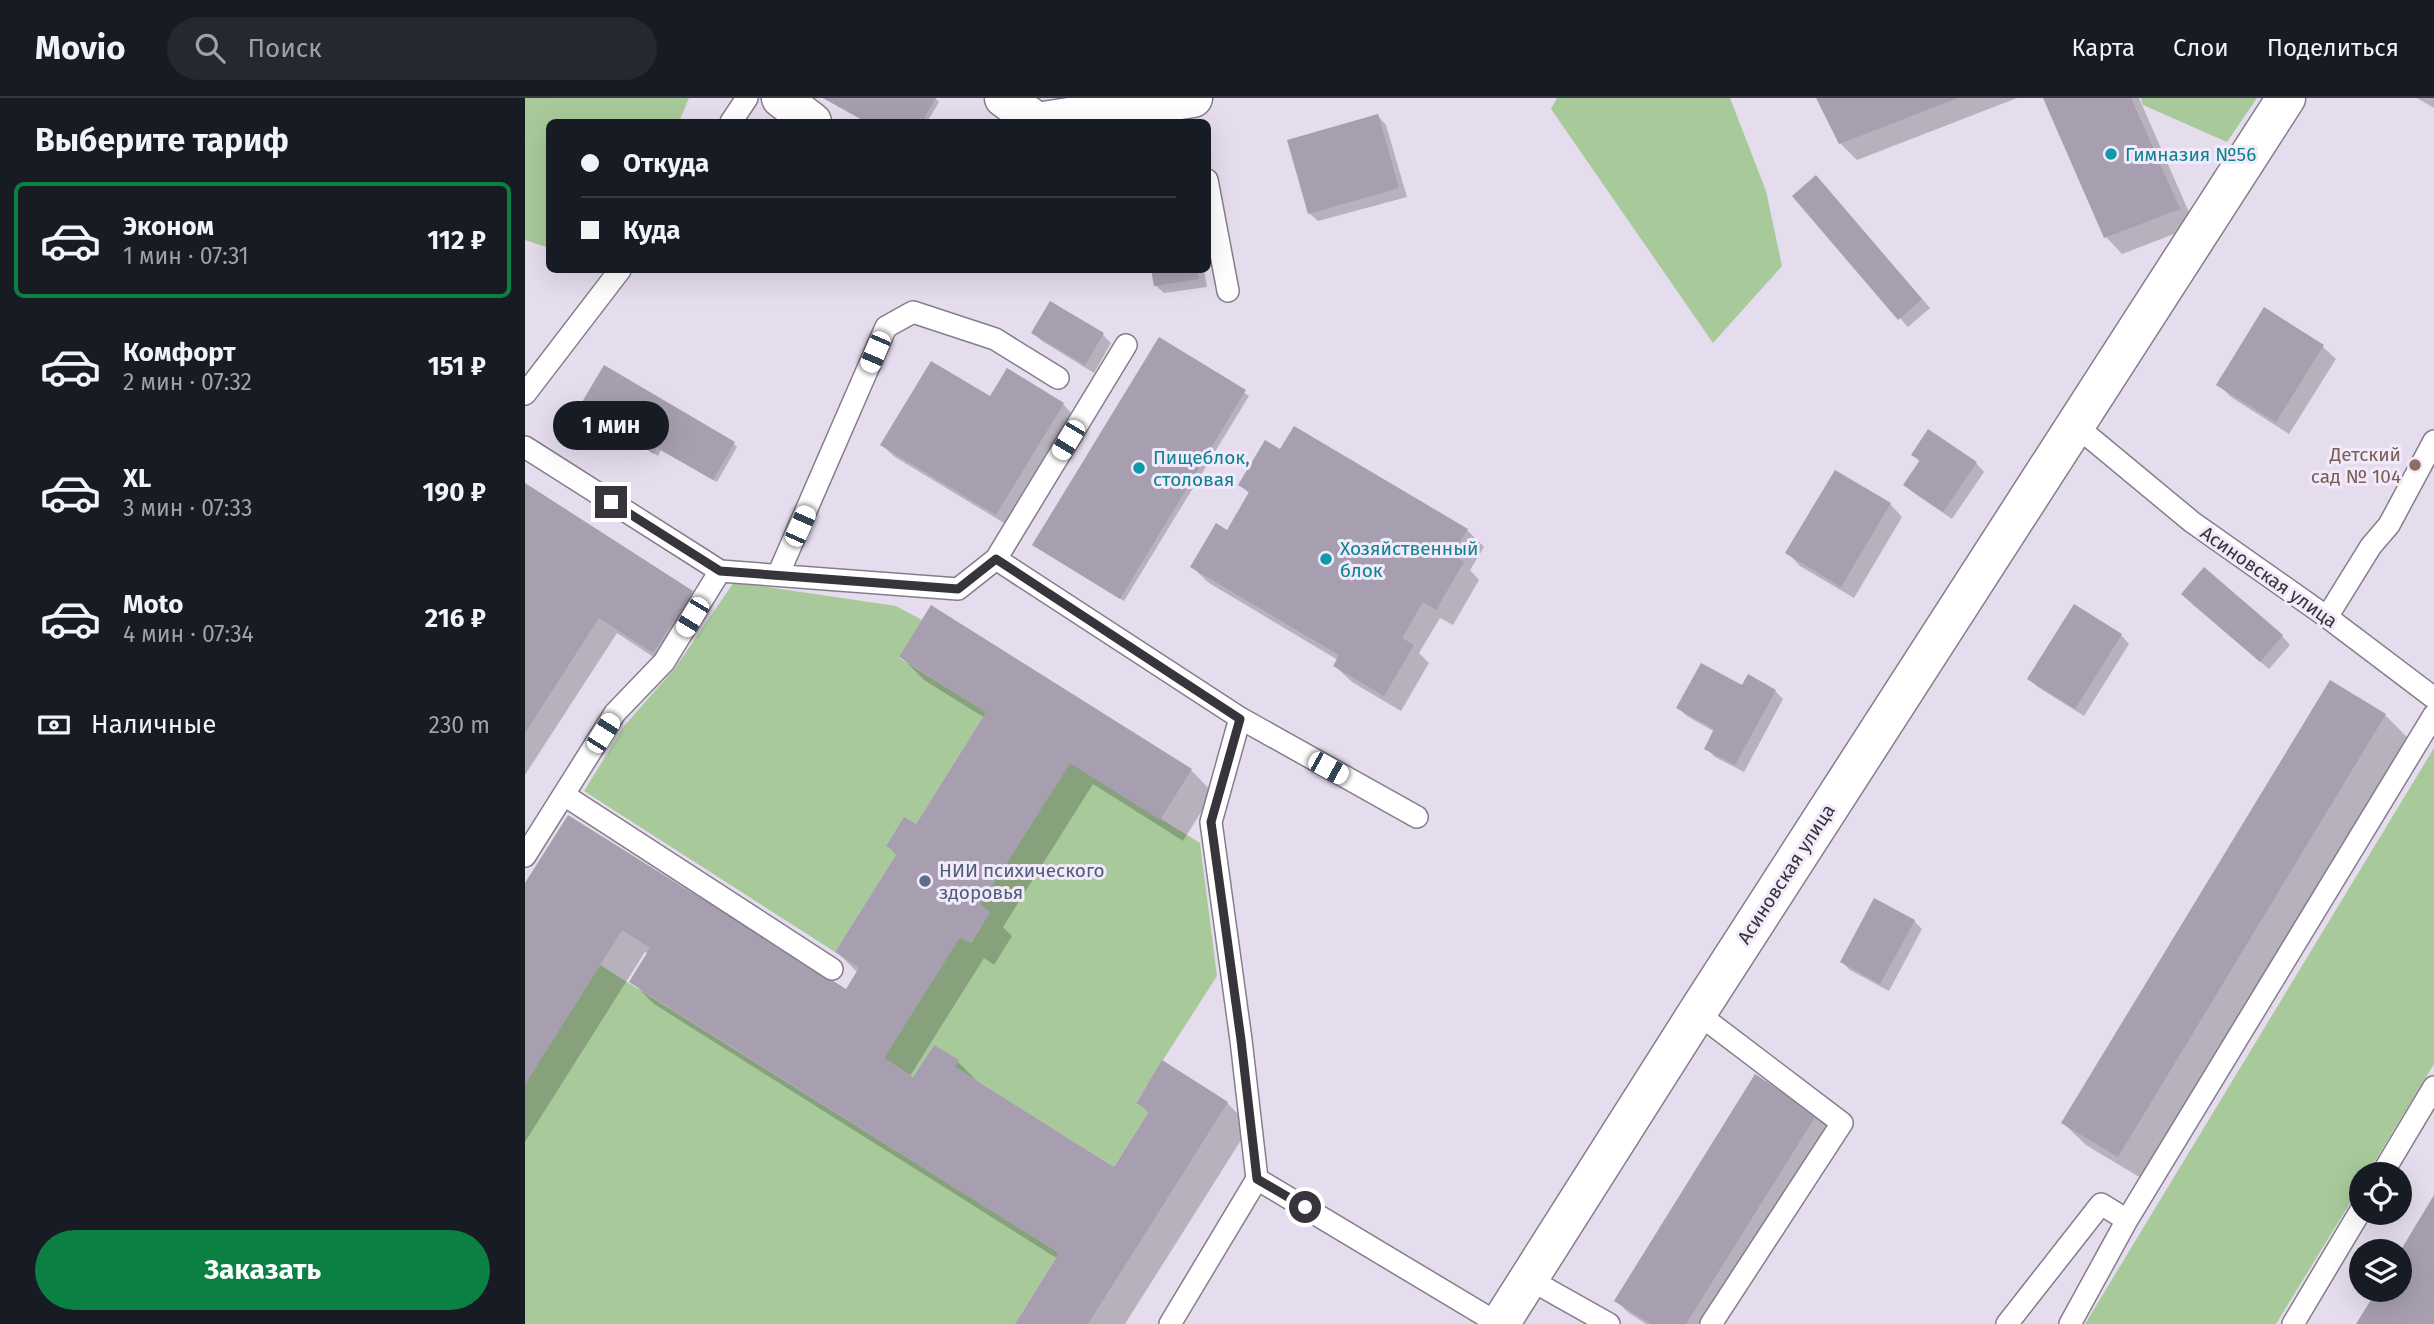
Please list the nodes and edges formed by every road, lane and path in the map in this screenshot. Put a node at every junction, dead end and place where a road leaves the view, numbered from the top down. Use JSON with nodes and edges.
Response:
{"nodes":[{"id":1,"x":747,"y":98,"type":"edge"},
{"id":2,"x":781,"y":98,"type":"edge"},
{"id":3,"x":1004,"y":98,"type":"edge"},
{"id":4,"x":1193,"y":98,"type":"edge"},
{"id":5,"x":2286,"y":98,"type":"edge"},
{"id":6,"x":733,"y":119,"type":"edge"},
{"id":7,"x":808,"y":119,"type":"edge"},
{"id":8,"x":1033,"y":119,"type":"edge"},
{"id":9,"x":1056,"y":119,"type":"edge"},
{"id":10,"x":1196,"y":119,"type":"edge"},
{"id":11,"x":1211,"y":201,"type":"edge"},
{"id":12,"x":618,"y":273,"type":"edge"},
{"id":13,"x":1228,"y":291,"type":"dead end"},
{"id":14,"x":1126,"y":345,"type":"dead end"},
{"id":15,"x":1058,"y":377,"type":"dead end"},
{"id":16,"x":525,"y":394,"type":"edge"},
{"id":17,"x":2075,"y":425,"type":"junction"},
{"id":18,"x":2434,"y":441,"type":"edge"},
{"id":19,"x":525,"y":447,"type":"edge"},
{"id":20,"x":996,"y":559,"type":"junction"},
{"id":21,"x":720,"y":571,"type":"junction"},
{"id":22,"x":778,"y":575,"type":"junction"},
{"id":23,"x":2327,"y":617,"type":"junction"},
{"id":24,"x":2434,"y":698,"type":"edge"},
{"id":25,"x":2434,"y":715,"type":"edge"},
{"id":26,"x":1240,"y":719,"type":"junction"},
{"id":27,"x":564,"y":795,"type":"junction"},
{"id":28,"x":1417,"y":817,"type":"dead end"},
{"id":29,"x":525,"y":856,"type":"edge"},
{"id":30,"x":832,"y":969,"type":"dead end"},
{"id":31,"x":1697,"y":1013,"type":"junction"},
{"id":32,"x":2434,"y":1087,"type":"edge"},
{"id":33,"x":2389,"y":1162,"type":"edge"},
{"id":34,"x":1257,"y":1179,"type":"junction"},
{"id":35,"x":2127,"y":1220,"type":"junction"},
{"id":36,"x":2352,"y":1225,"type":"edge"},
{"id":37,"x":1529,"y":1279,"type":"junction"},
{"id":38,"x":1170,"y":1324,"type":"edge"},
{"id":39,"x":1500,"y":1324,"type":"edge"},
{"id":40,"x":1609,"y":1324,"type":"edge"},
{"id":41,"x":1711,"y":1324,"type":"edge"},
{"id":42,"x":2007,"y":1324,"type":"edge"},
{"id":43,"x":2070,"y":1324,"type":"edge"},
{"id":44,"x":2293,"y":1324,"type":"edge"}],
"edges":[{"from":1,"to":6,"type":"lane"},
{"from":2,"to":7,"type":"street"},
{"from":3,"to":8,"type":"street"},
{"from":4,"to":9,"type":"street"},
{"from":4,"to":10,"type":"lane"},
{"from":5,"to":17,"type":"street","name":"Асиновская улица"},
{"from":11,"to":13,"type":"lane"},
{"from":12,"to":16,"type":"lane"},
{"from":14,"to":20,"type":"lane"},
{"from":15,"to":22,"type":"lane"},
{"from":17,"to":23,"type":"lane","name":"Асиновская улица"},
{"from":17,"to":31,"type":"street","name":"Асиновская улица"},
{"from":18,"to":23,"type":"lane"},
{"from":19,"to":21,"type":"lane"},
{"from":20,"to":22,"type":"lane"},
{"from":20,"to":26,"type":"lane"},
{"from":21,"to":22,"type":"lane"},
{"from":21,"to":27,"type":"lane"},
{"from":23,"to":24,"type":"lane","name":"Асиновская улица"},
{"from":25,"to":35,"type":"lane"},
{"from":26,"to":28,"type":"lane"},
{"from":26,"to":34,"type":"lane"},
{"from":27,"to":29,"type":"lane"},
{"from":27,"to":30,"type":"lane"},
{"from":31,"to":37,"type":"street","name":"Асиновская улица"},
{"from":31,"to":41,"type":"lane"},
{"from":32,"to":33,"type":"lane"},
{"from":34,"to":38,"type":"lane"},
{"from":34,"to":39,"type":"lane"},
{"from":35,"to":42,"type":"lane"},
{"from":35,"to":43,"type":"lane"},
{"from":36,"to":44,"type":"lane"},
{"from":37,"to":39,"type":"street","name":"Асиновская улица"},
{"from":37,"to":40,"type":"lane"}]}
